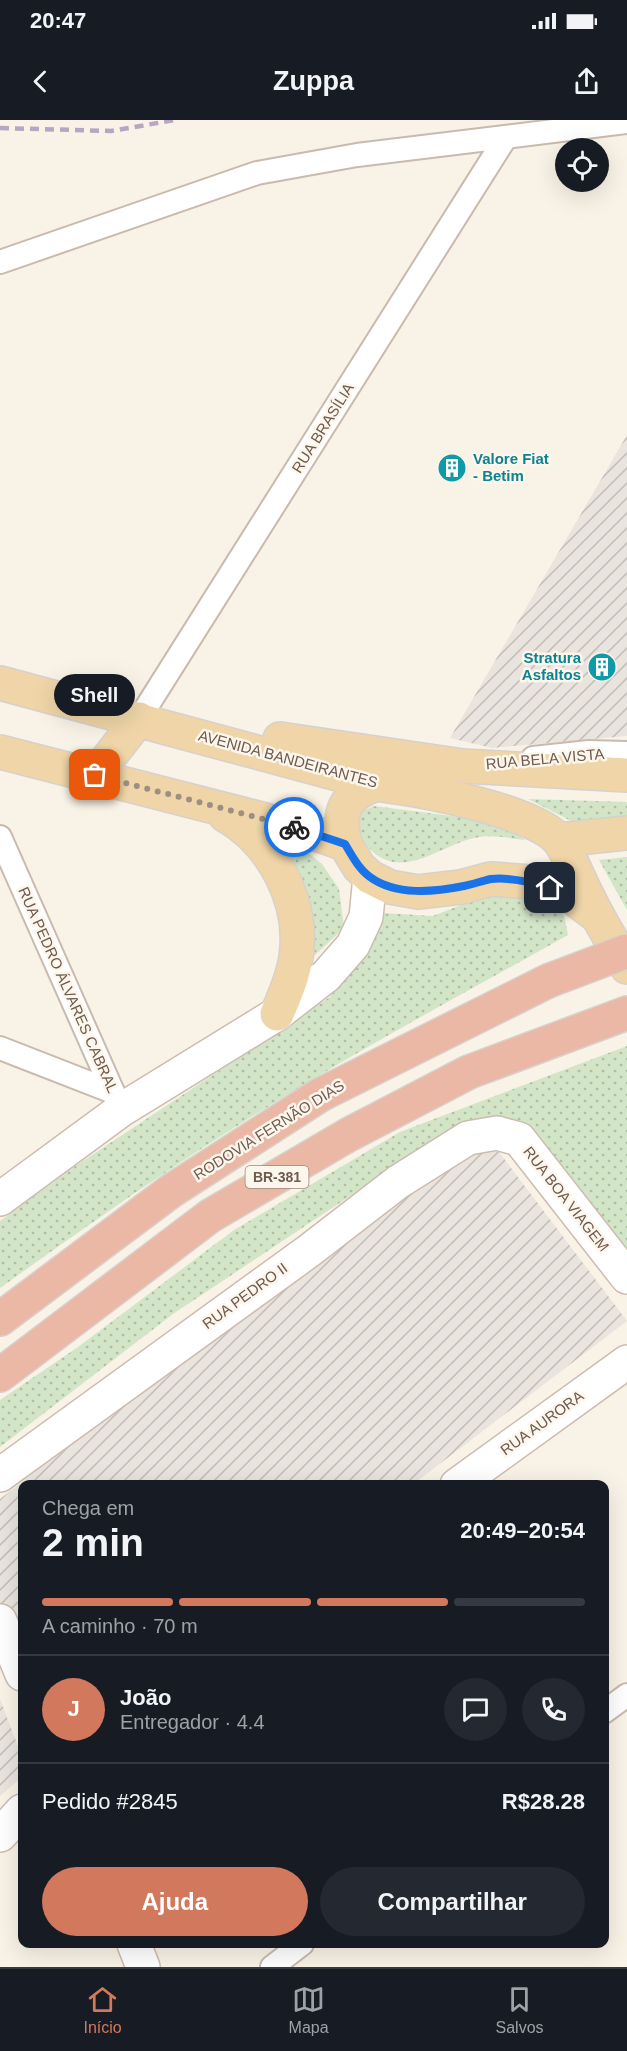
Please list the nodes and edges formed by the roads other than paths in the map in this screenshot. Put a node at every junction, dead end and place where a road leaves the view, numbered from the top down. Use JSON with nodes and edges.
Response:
{"nodes":[{"id":1,"x":627,"y":122,"type":"edge"},
{"id":2,"x":506,"y":137,"type":"junction"},
{"id":3,"x":0,"y":262,"type":"edge"},
{"id":4,"x":0,"y":683,"type":"edge"},
{"id":5,"x":139,"y":719,"type":"junction"},
{"id":6,"x":0,"y":752,"type":"edge"},
{"id":7,"x":627,"y":753,"type":"edge"},
{"id":8,"x":463,"y":766,"type":"junction"},
{"id":9,"x":95,"y":775,"type":"junction"},
{"id":10,"x":627,"y":775,"type":"edge"},
{"id":11,"x":375,"y":784,"type":"junction"},
{"id":12,"x":207,"y":805,"type":"junction"},
{"id":13,"x":627,"y":833,"type":"edge"},
{"id":14,"x":0,"y":837,"type":"edge"},
{"id":15,"x":559,"y":840,"type":"junction"},
{"id":16,"x":345,"y":844,"type":"junction"},
{"id":17,"x":370,"y":877,"type":"junction"},
{"id":18,"x":597,"y":916,"type":"junction"},
{"id":19,"x":627,"y":951,"type":"edge"},
{"id":20,"x":627,"y":967,"type":"edge"},
{"id":21,"x":277,"y":1014,"type":"junction"},
{"id":22,"x":627,"y":1014,"type":"edge"},
{"id":23,"x":0,"y":1048,"type":"edge"},
{"id":24,"x":117,"y":1101,"type":"junction"},
{"id":25,"x":497,"y":1133,"type":"joint"},
{"id":26,"x":0,"y":1198,"type":"edge"},
{"id":27,"x":627,"y":1277,"type":"edge"},
{"id":28,"x":0,"y":1319,"type":"edge"},
{"id":29,"x":627,"y":1362,"type":"edge"},
{"id":30,"x":0,"y":1375,"type":"edge"},
{"id":31,"x":0,"y":1475,"type":"edge"},
{"id":32,"x":464,"y":1480,"type":"edge"},
{"id":33,"x":0,"y":1621,"type":"edge"},
{"id":34,"x":18,"y":1664,"type":"edge"},
{"id":35,"x":627,"y":1695,"type":"edge"},
{"id":36,"x":609,"y":1708,"type":"edge"},
{"id":37,"x":18,"y":1815,"type":"edge"},
{"id":38,"x":0,"y":1835,"type":"edge"},
{"id":39,"x":136,"y":1948,"type":"edge"},
{"id":40,"x":297,"y":1948,"type":"edge"},
{"id":41,"x":143,"y":1967,"type":"edge"},
{"id":42,"x":272,"y":1967,"type":"edge"}],
"edges":[{"from":1,"to":2,"type":"street"},
{"from":2,"to":3,"type":"street"},
{"from":2,"to":5,"type":"street","name":"RUA BRASÍLIA"},
{"from":4,"to":5,"type":"main road","name":"AVENIDA BANDEIRANTES"},
{"from":5,"to":8,"type":"main road"},
{"from":5,"to":9,"type":"main road"},
{"from":5,"to":11,"type":"main road","name":"AVENIDA BANDEIRANTES"},
{"from":6,"to":9,"type":"main road"},
{"from":7,"to":8,"type":"street","name":"RUA BELA VISTA"},
{"from":8,"to":10,"type":"main road"},
{"from":9,"to":12,"type":"main road"},
{"from":11,"to":15,"type":"main road","name":"AVENIDA BANDEIRANTES"},
{"from":11,"to":16,"type":"main road"},
{"from":12,"to":16,"type":"main road"},
{"from":12,"to":21,"type":"main road"},
{"from":13,"to":15,"type":"main road"},
{"from":14,"to":24,"type":"street","name":"RUA PEDRO ÁLVARES CABRAL"},
{"from":15,"to":18,"type":"main road"},
{"from":16,"to":17,"type":"main road"},
{"from":17,"to":18,"type":"main road"},
{"from":17,"to":21,"type":"street"},
{"from":18,"to":20,"type":"main road"},
{"from":19,"to":28,"type":"highway","name":"RODOVIA FERNÃO DIAS","number":"BR-381","bridge":true},
{"from":21,"to":24,"type":"street"},
{"from":22,"to":30,"type":"highway","number":"BR-381"},
{"from":23,"to":24,"type":"street"},
{"from":24,"to":26,"type":"street"},
{"from":25,"to":27,"type":"street","name":"RUA BOA VIAGEM"},
{"from":25,"to":31,"type":"street","name":"RUA PEDRO II"},
{"from":29,"to":32,"type":"street","name":"RUA AURORA"},
{"from":33,"to":34,"type":"street"},
{"from":35,"to":36,"type":"street"},
{"from":37,"to":38,"type":"street"},
{"from":39,"to":41,"type":"street"},
{"from":40,"to":42,"type":"street"}]}
